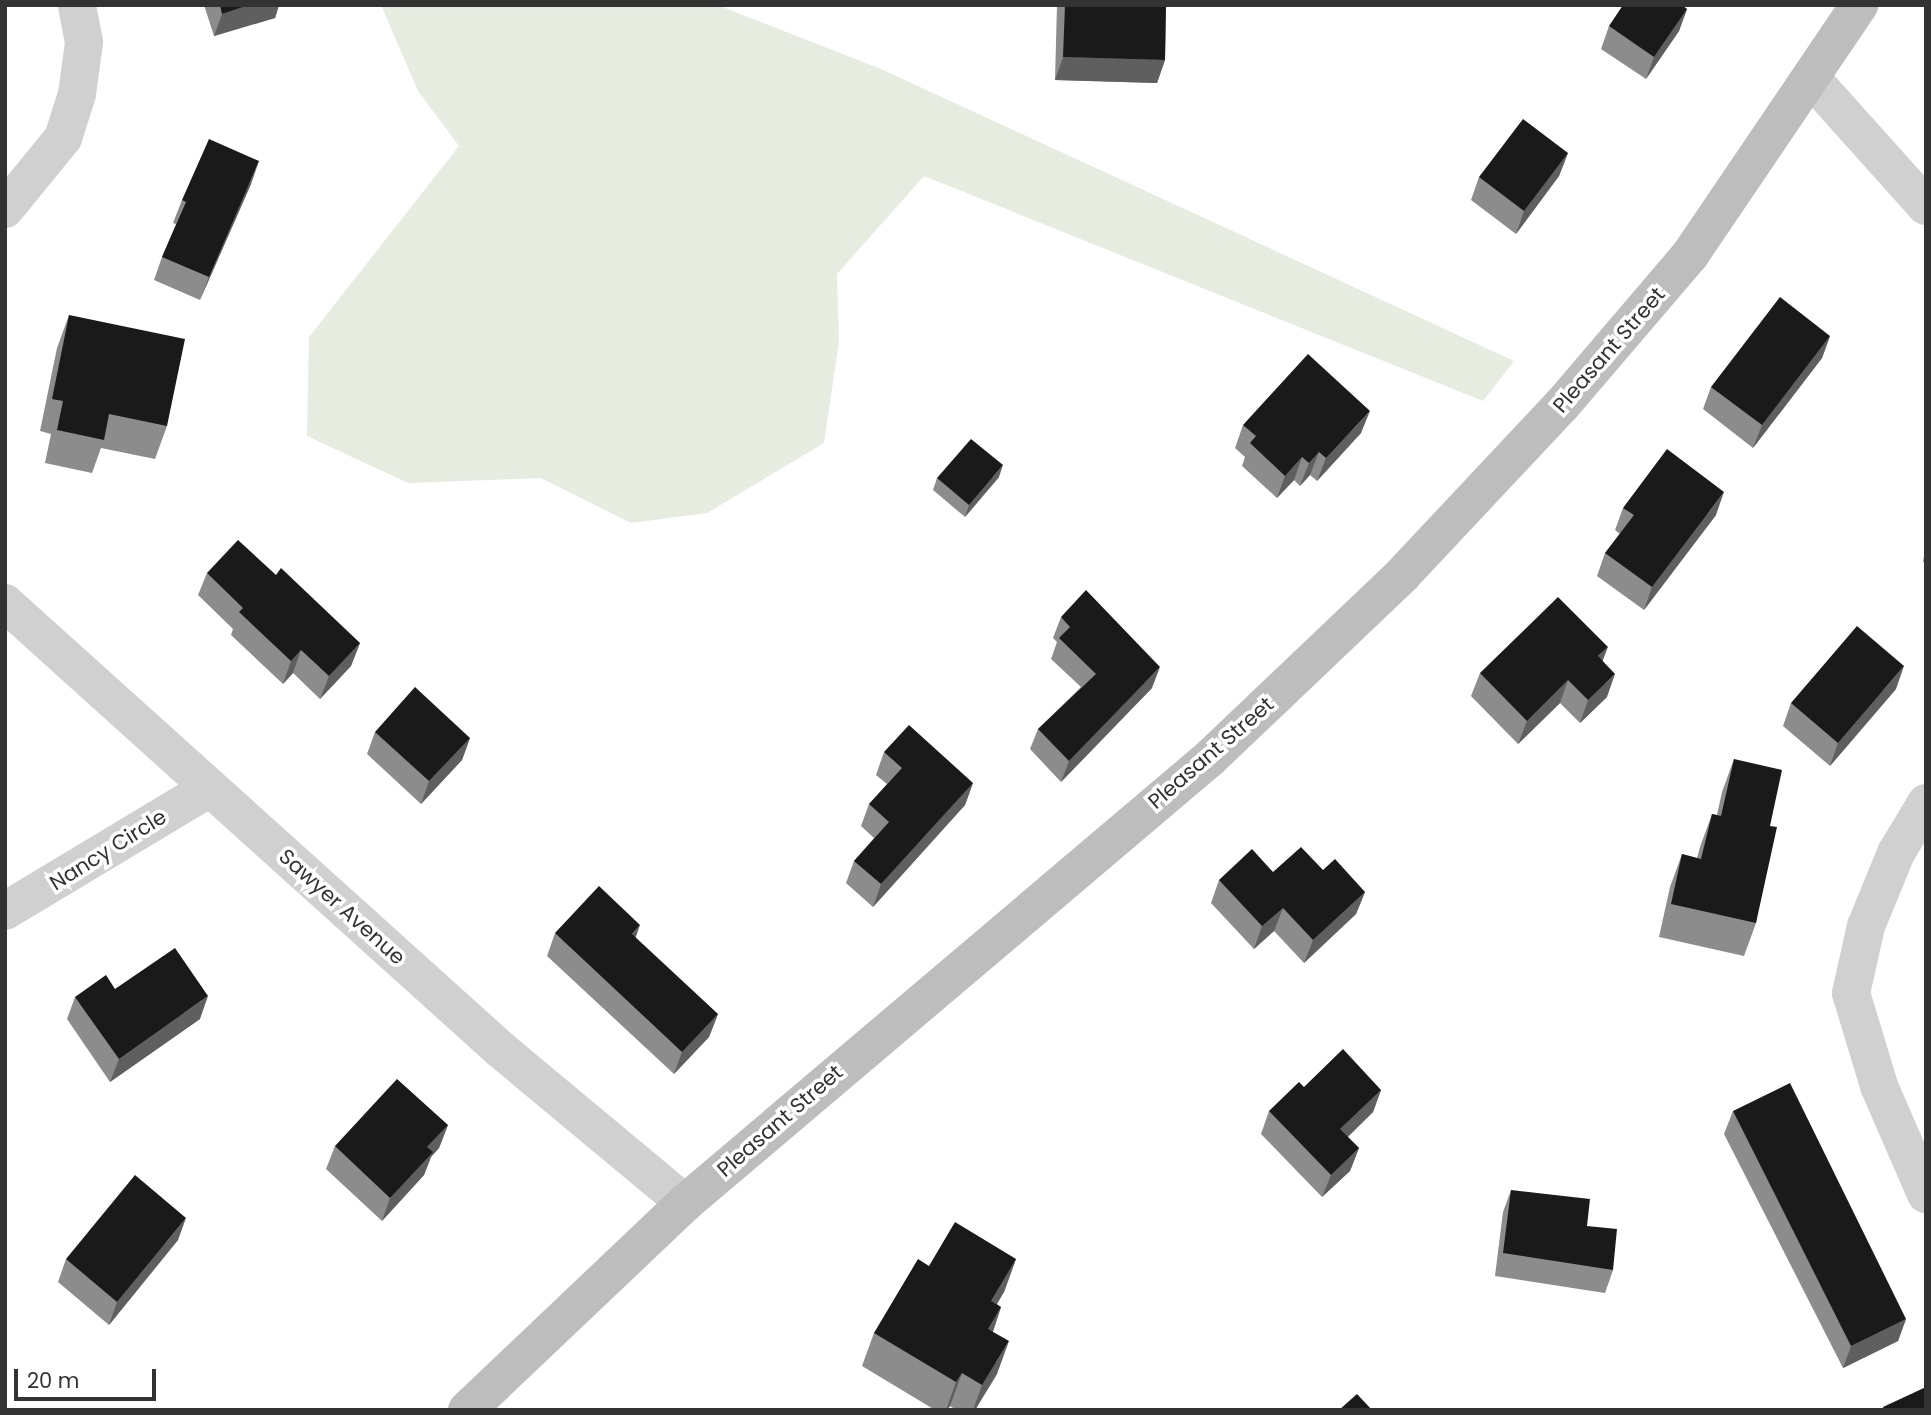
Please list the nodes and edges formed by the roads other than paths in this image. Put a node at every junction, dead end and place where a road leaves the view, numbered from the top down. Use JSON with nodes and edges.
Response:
{"nodes":[{"id":1,"x":77,"y":5,"type":"edge"},
{"id":2,"x":1859,"y":5,"type":"edge"},
{"id":3,"x":1811,"y":78,"type":"junction"},
{"id":4,"x":1926,"y":206,"type":"edge"},
{"id":5,"x":5,"y":209,"type":"edge"},
{"id":6,"x":5,"y":603,"type":"edge"},
{"id":7,"x":210,"y":788,"type":"junction"},
{"id":8,"x":1926,"y":803,"type":"edge"},
{"id":9,"x":5,"y":911,"type":"edge"},
{"id":10,"x":1926,"y":1194,"type":"edge"},
{"id":11,"x":685,"y":1203,"type":"junction"},
{"id":12,"x":467,"y":1410,"type":"edge"}],
"edges":[{"from":1,"to":5,"type":"street"},
{"from":2,"to":3,"type":"main road","name":"Pleasant Street"},
{"from":3,"to":4,"type":"street"},
{"from":3,"to":11,"type":"main road","name":"Pleasant Street"},
{"from":6,"to":7,"type":"street","name":"Sawyer Avenue"},
{"from":7,"to":9,"type":"street","name":"Nancy Circle"},
{"from":7,"to":11,"type":"street","name":"Sawyer Avenue"},
{"from":8,"to":10,"type":"street"},
{"from":11,"to":12,"type":"main road","name":"Pleasant Street"}]}
